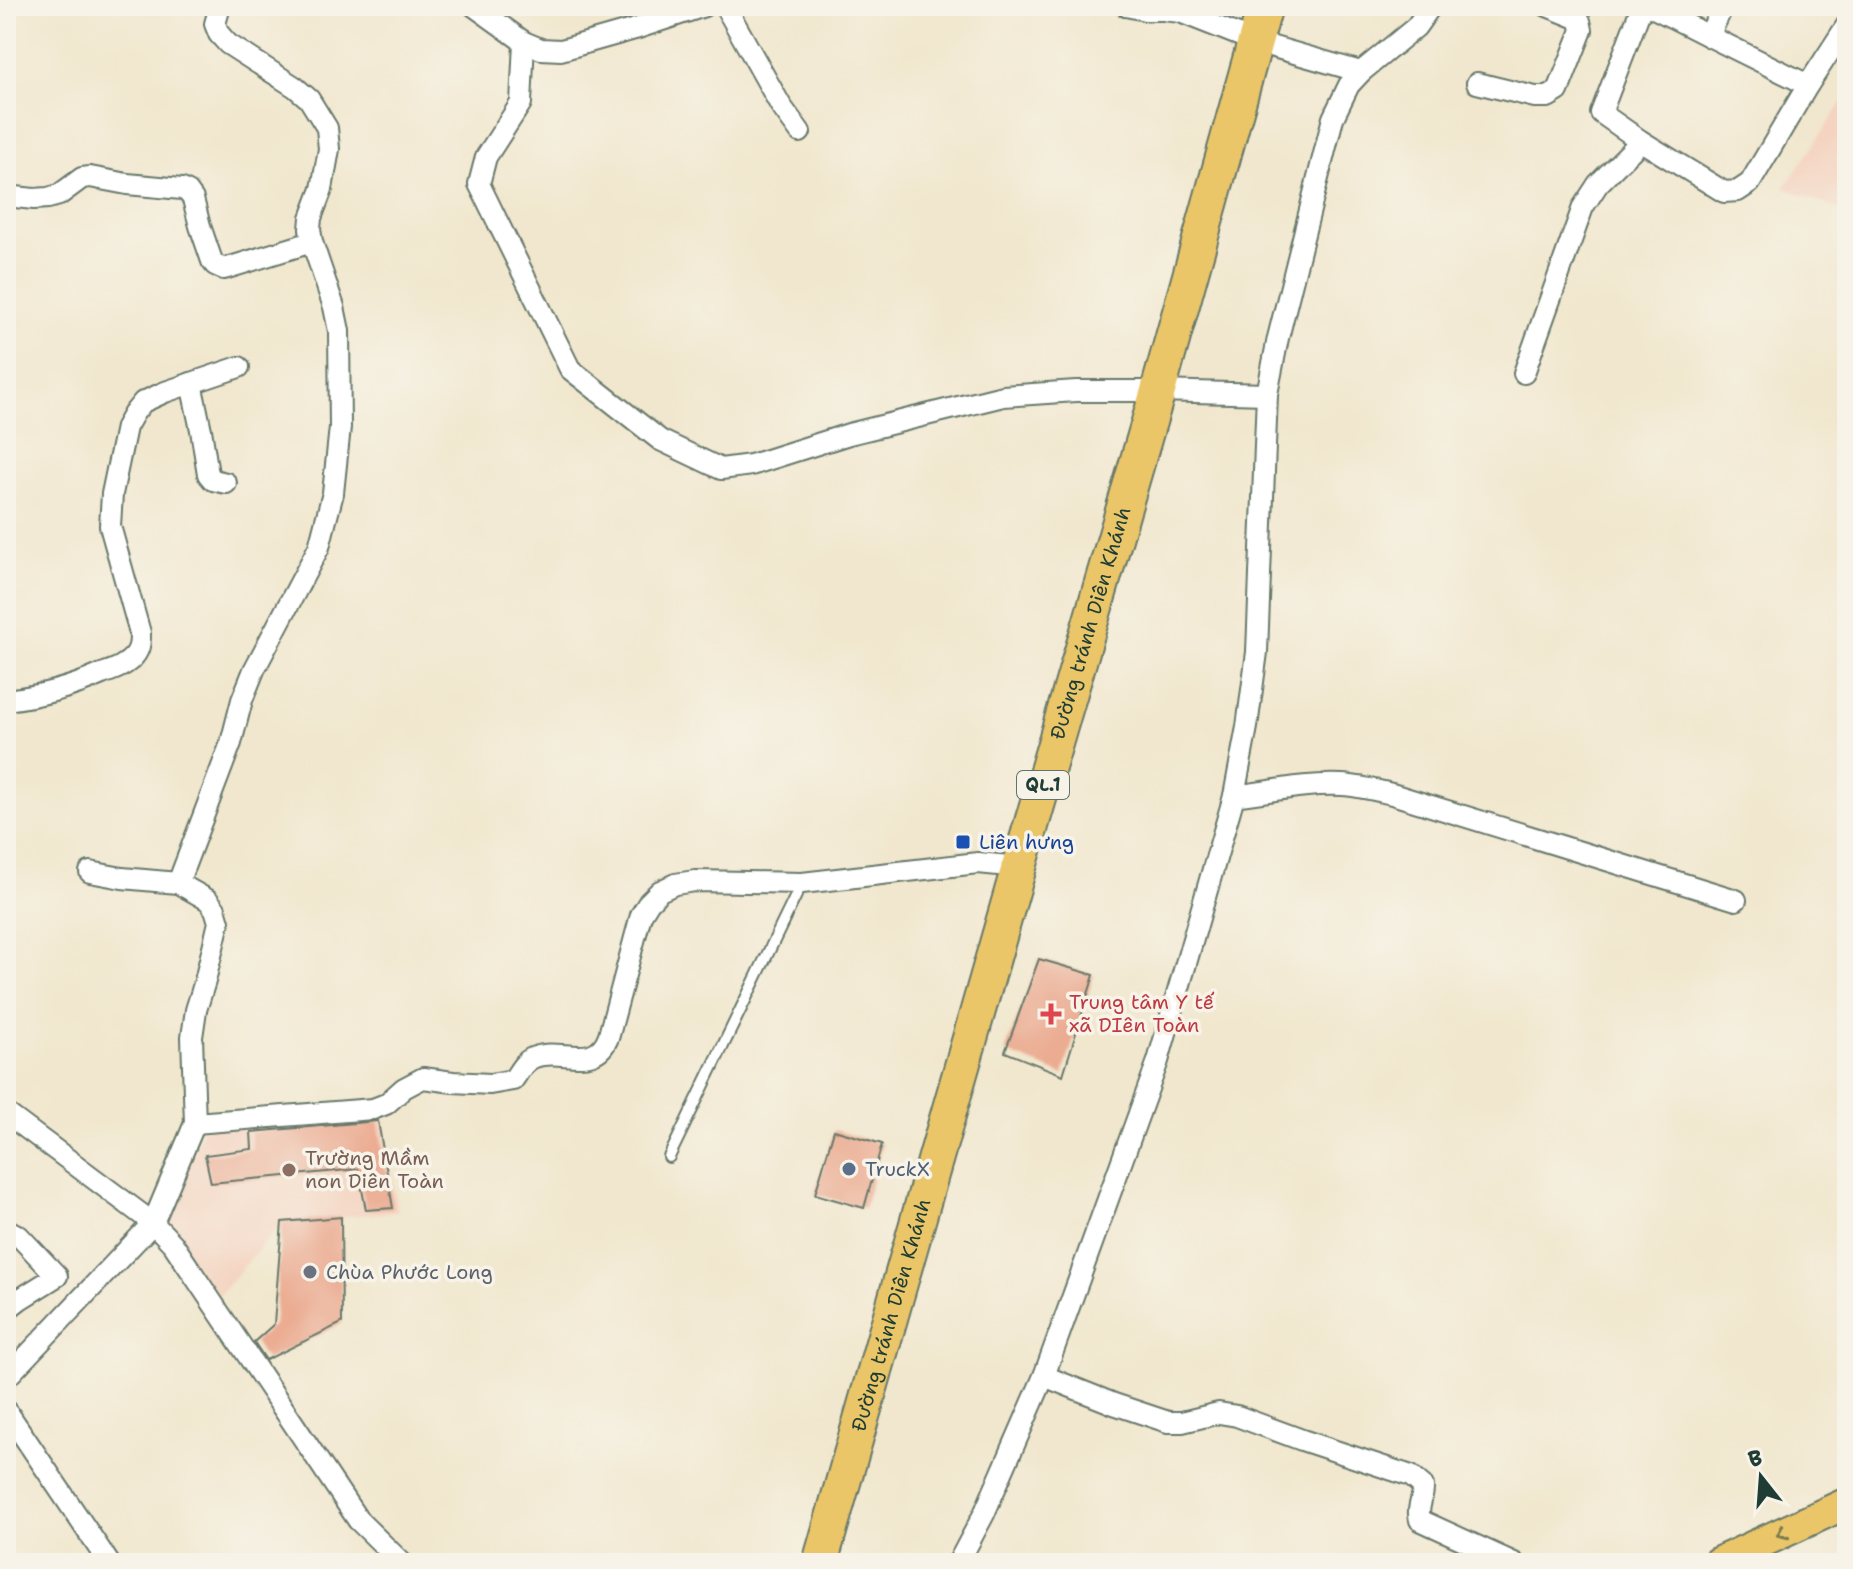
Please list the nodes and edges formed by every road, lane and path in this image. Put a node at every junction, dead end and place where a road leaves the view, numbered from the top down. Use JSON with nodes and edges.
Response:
{"nodes":[{"id":1,"x":220,"y":6,"type":"edge"},
{"id":2,"x":474,"y":6,"type":"edge"},
{"id":3,"x":704,"y":6,"type":"edge"},
{"id":4,"x":725,"y":6,"type":"edge"},
{"id":5,"x":1126,"y":6,"type":"edge"},
{"id":6,"x":1265,"y":6,"type":"edge"},
{"id":7,"x":1431,"y":6,"type":"edge"},
{"id":8,"x":1547,"y":6,"type":"edge"},
{"id":9,"x":1642,"y":6,"type":"edge"},
{"id":10,"x":1650,"y":6,"type":"edge"},
{"id":11,"x":1723,"y":6,"type":"edge"},
{"id":12,"x":1847,"y":25,"type":"edge"},
{"id":13,"x":1709,"y":36,"type":"junction"},
{"id":14,"x":524,"y":42,"type":"junction"},
{"id":15,"x":1256,"y":42,"type":"junction"},
{"id":16,"x":1361,"y":72,"type":"junction"},
{"id":17,"x":1477,"y":83,"type":"dead end"},
{"id":18,"x":1808,"y":85,"type":"junction"},
{"id":19,"x":800,"y":132,"type":"dead end"},
{"id":20,"x":1641,"y":141,"type":"junction"},
{"id":21,"x":6,"y":196,"type":"edge"},
{"id":22,"x":312,"y":242,"type":"junction"},
{"id":23,"x":239,"y":367,"type":"dead end"},
{"id":24,"x":1524,"y":373,"type":"dead end"},
{"id":25,"x":191,"y":383,"type":"junction"},
{"id":26,"x":1158,"y":391,"type":"junction"},
{"id":27,"x":1267,"y":394,"type":"junction"},
{"id":28,"x":226,"y":483,"type":"dead end"},
{"id":29,"x":6,"y":700,"type":"edge"},
{"id":30,"x":1234,"y":796,"type":"junction"},
{"id":31,"x":1019,"y":867,"type":"junction"},
{"id":32,"x":90,"y":872,"type":"dead end"},
{"id":33,"x":178,"y":883,"type":"junction"},
{"id":34,"x":802,"y":883,"type":"junction"},
{"id":35,"x":1736,"y":900,"type":"dead end"},
{"id":36,"x":6,"y":1113,"type":"edge"},
{"id":37,"x":195,"y":1123,"type":"junction"},
{"id":38,"x":669,"y":1157,"type":"dead end"},
{"id":39,"x":153,"y":1223,"type":"junction"},
{"id":40,"x":6,"y":1229,"type":"edge"},
{"id":41,"x":6,"y":1310,"type":"edge"},
{"id":42,"x":1044,"y":1376,"type":"junction"},
{"id":43,"x":6,"y":1378,"type":"edge"},
{"id":44,"x":6,"y":1410,"type":"edge"},
{"id":45,"x":1847,"y":1503,"type":"edge"},
{"id":46,"x":109,"y":1563,"type":"edge"},
{"id":47,"x":402,"y":1563,"type":"edge"},
{"id":48,"x":820,"y":1563,"type":"edge"},
{"id":49,"x":958,"y":1563,"type":"edge"},
{"id":50,"x":1514,"y":1563,"type":"edge"},
{"id":51,"x":1717,"y":1563,"type":"edge"}],
"edges":[{"from":1,"to":22,"type":"street"},
{"from":2,"to":14,"type":"street"},
{"from":3,"to":14,"type":"street"},
{"from":4,"to":19,"type":"street"},
{"from":5,"to":15,"type":"street"},
{"from":6,"to":15,"type":"highway","name":"Đường tránh Diên Khánh","number":"QL.1"},
{"from":7,"to":16,"type":"street"},
{"from":8,"to":17,"type":"street"},
{"from":9,"to":20,"type":"street"},
{"from":10,"to":13,"type":"street"},
{"from":11,"to":13,"type":"street"},
{"from":12,"to":18,"type":"street"},
{"from":13,"to":18,"type":"street"},
{"from":14,"to":26,"type":"street"},
{"from":15,"to":16,"type":"street"},
{"from":15,"to":26,"type":"highway","name":"Đường tránh Diên Khánh","number":"QL.1"},
{"from":16,"to":27,"type":"street"},
{"from":18,"to":20,"type":"street"},
{"from":20,"to":24,"type":"street"},
{"from":21,"to":22,"type":"street"},
{"from":22,"to":33,"type":"street"},
{"from":23,"to":25,"type":"street"},
{"from":25,"to":28,"type":"street"},
{"from":25,"to":29,"type":"street"},
{"from":26,"to":27,"type":"street"},
{"from":26,"to":31,"type":"highway","name":"Đường tránh Diên Khánh","number":"QL.1"},
{"from":27,"to":30,"type":"street"},
{"from":30,"to":35,"type":"street"},
{"from":30,"to":42,"type":"street"},
{"from":31,"to":34,"type":"street"},
{"from":31,"to":48,"type":"highway","name":"Đường tránh Diên Khánh","number":"QL.1"},
{"from":32,"to":33,"type":"street"},
{"from":33,"to":37,"type":"street"},
{"from":34,"to":37,"type":"street"},
{"from":34,"to":38,"type":"lane"},
{"from":36,"to":39,"type":"street"},
{"from":37,"to":39,"type":"street"},
{"from":39,"to":43,"type":"street"},
{"from":39,"to":47,"type":"street"},
{"from":40,"to":41,"type":"street"},
{"from":42,"to":49,"type":"street"},
{"from":42,"to":50,"type":"street"},
{"from":44,"to":46,"type":"street"},
{"from":45,"to":51,"type":"main road","one_way":true}]}
